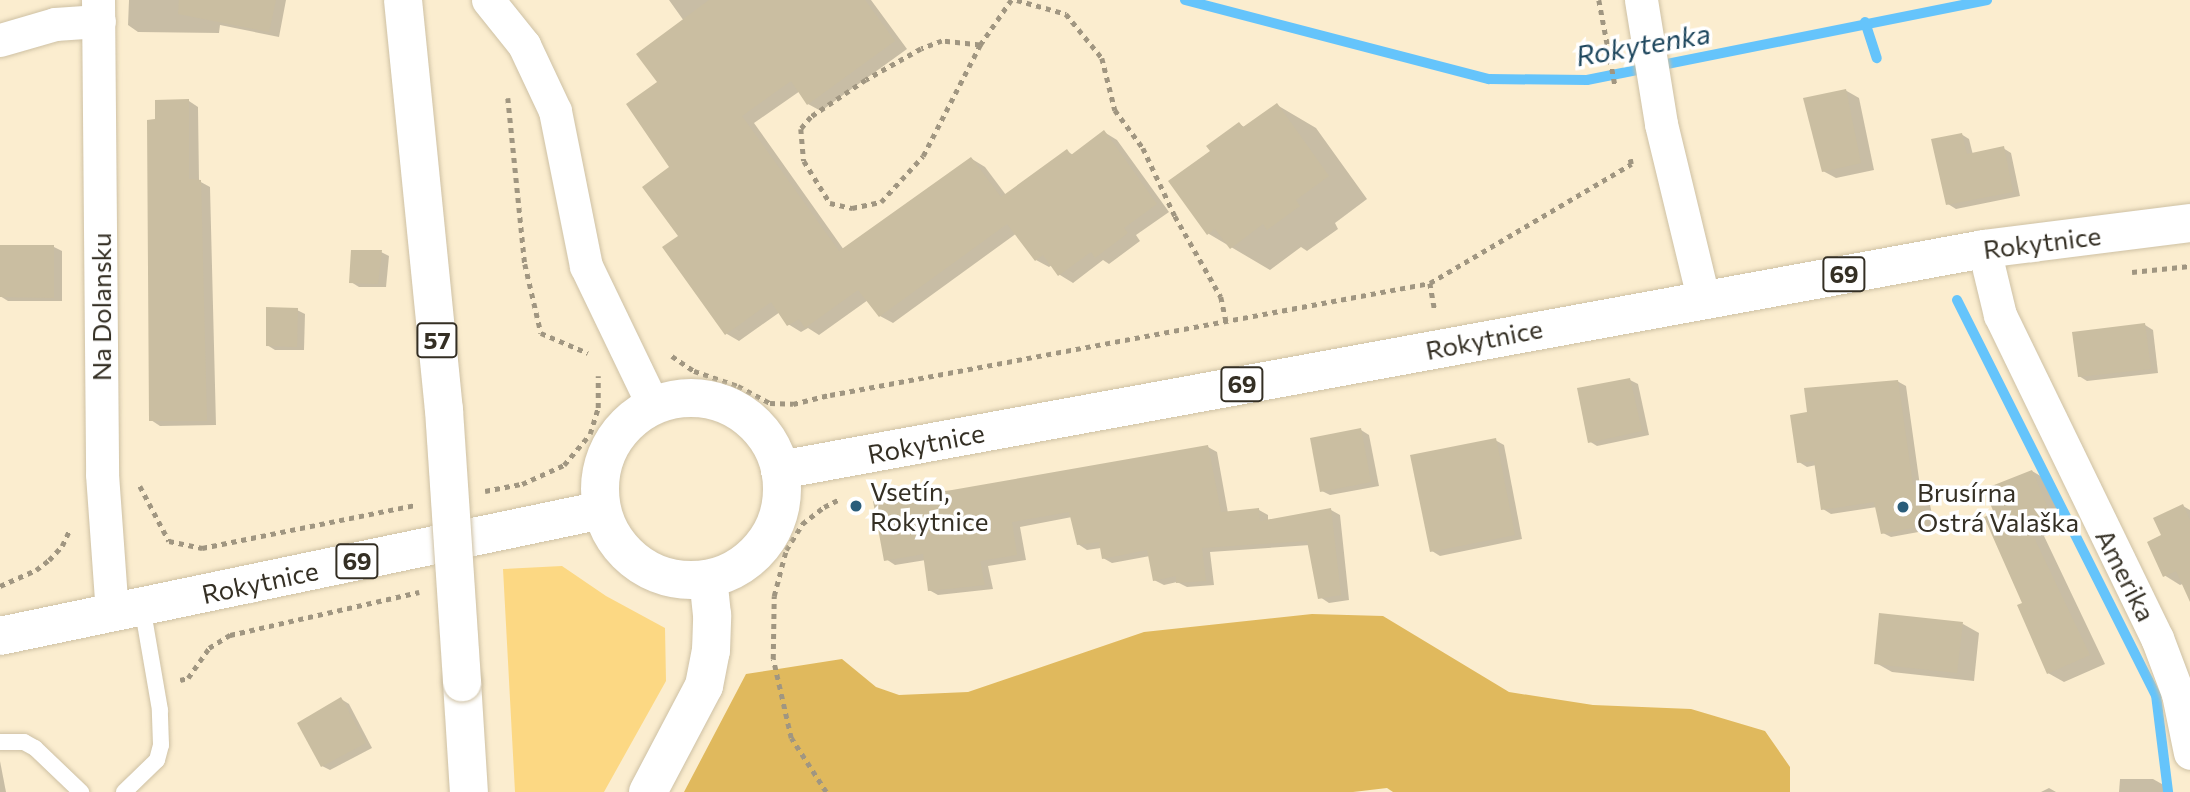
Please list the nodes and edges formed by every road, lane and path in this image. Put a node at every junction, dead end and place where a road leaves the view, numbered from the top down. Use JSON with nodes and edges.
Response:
{"nodes":[{"id":1,"x":403,"y":0,"type":"edge"},
{"id":2,"x":488,"y":0,"type":"edge"},
{"id":3,"x":1011,"y":0,"type":"edge"},
{"id":4,"x":1017,"y":0,"type":"edge"},
{"id":5,"x":1599,"y":0,"type":"edge"},
{"id":6,"x":98,"y":10,"type":"edge"},
{"id":7,"x":1643,"y":14,"type":"edge"},
{"id":8,"x":0,"y":40,"type":"edge"},
{"id":9,"x":980,"y":45,"type":"junction"},
{"id":10,"x":506,"y":86,"type":"dead end"},
{"id":11,"x":1616,"y":87,"type":"dead end"},
{"id":12,"x":1631,"y":164,"type":"dead end"},
{"id":13,"x":2190,"y":223,"type":"edge"},
{"id":14,"x":1984,"y":249,"type":"junction"},
{"id":15,"x":1703,"y":298,"type":"junction"},
{"id":16,"x":1226,"y":321,"type":"junction"},
{"id":17,"x":669,"y":354,"type":"dead end"},
{"id":18,"x":598,"y":357,"type":"dead end"},
{"id":19,"x":598,"y":370,"type":"dead end"},
{"id":20,"x":653,"y":405,"type":"junction"},
{"id":21,"x":780,"y":470,"type":"junction"},
{"id":22,"x":135,"y":475,"type":"dead end"},
{"id":23,"x":481,"y":492,"type":"dead end"},
{"id":24,"x":845,"y":497,"type":"dead end"},
{"id":25,"x":426,"y":503,"type":"dead end"},
{"id":26,"x":601,"y":510,"type":"junction"},
{"id":27,"x":72,"y":520,"type":"dead end"},
{"id":28,"x":708,"y":579,"type":"junction"},
{"id":29,"x":0,"y":586,"type":"edge"},
{"id":30,"x":423,"y":590,"type":"dead end"},
{"id":31,"x":127,"y":610,"type":"junction"},
{"id":32,"x":0,"y":636,"type":"edge"},
{"id":33,"x":157,"y":685,"type":"junction"},
{"id":34,"x":0,"y":742,"type":"edge"},
{"id":35,"x":2190,"y":753,"type":"edge"},
{"id":36,"x":81,"y":792,"type":"edge"},
{"id":37,"x":124,"y":792,"type":"edge"},
{"id":38,"x":469,"y":792,"type":"edge"},
{"id":39,"x":649,"y":792,"type":"edge"},
{"id":40,"x":825,"y":792,"type":"edge"}],
"edges":[{"from":1,"to":38,"type":"main road","number":"57","bridge":true},
{"from":2,"to":20,"type":"street"},
{"from":3,"to":9,"type":"path"},
{"from":4,"to":16,"type":"path"},
{"from":5,"to":11,"type":"path"},
{"from":6,"to":8,"type":"street"},
{"from":6,"to":31,"type":"street","name":"Na Dolansku"},
{"from":7,"to":15,"type":"street"},
{"from":9,"to":9,"type":"path"},
{"from":10,"to":18,"type":"path"},
{"from":12,"to":16,"type":"path"},
{"from":13,"to":14,"type":"main road","name":"Rokytnice","number":"69"},
{"from":14,"to":15,"type":"main road","name":"Rokytnice","number":"69"},
{"from":14,"to":35,"type":"street","name":"Amerika"},
{"from":15,"to":21,"type":"main road","name":"Rokytnice","number":"69"},
{"from":16,"to":17,"type":"path"},
{"from":19,"to":23,"type":"path"},
{"from":20,"to":21,"type":"main road"},
{"from":20,"to":26,"type":"main road"},
{"from":21,"to":28,"type":"main road"},
{"from":22,"to":25,"type":"path"},
{"from":24,"to":40,"type":"path"},
{"from":26,"to":28,"type":"main road"},
{"from":26,"to":31,"type":"main road","name":"Rokytnice","number":"69"},
{"from":27,"to":29,"type":"path"},
{"from":28,"to":39,"type":"main road"},
{"from":30,"to":33,"type":"path"},
{"from":31,"to":32,"type":"main road","name":"Rokytnice","number":"69"},
{"from":31,"to":33,"type":"lane"},
{"from":33,"to":37,"type":"lane"},
{"from":34,"to":36,"type":"lane"}]}
